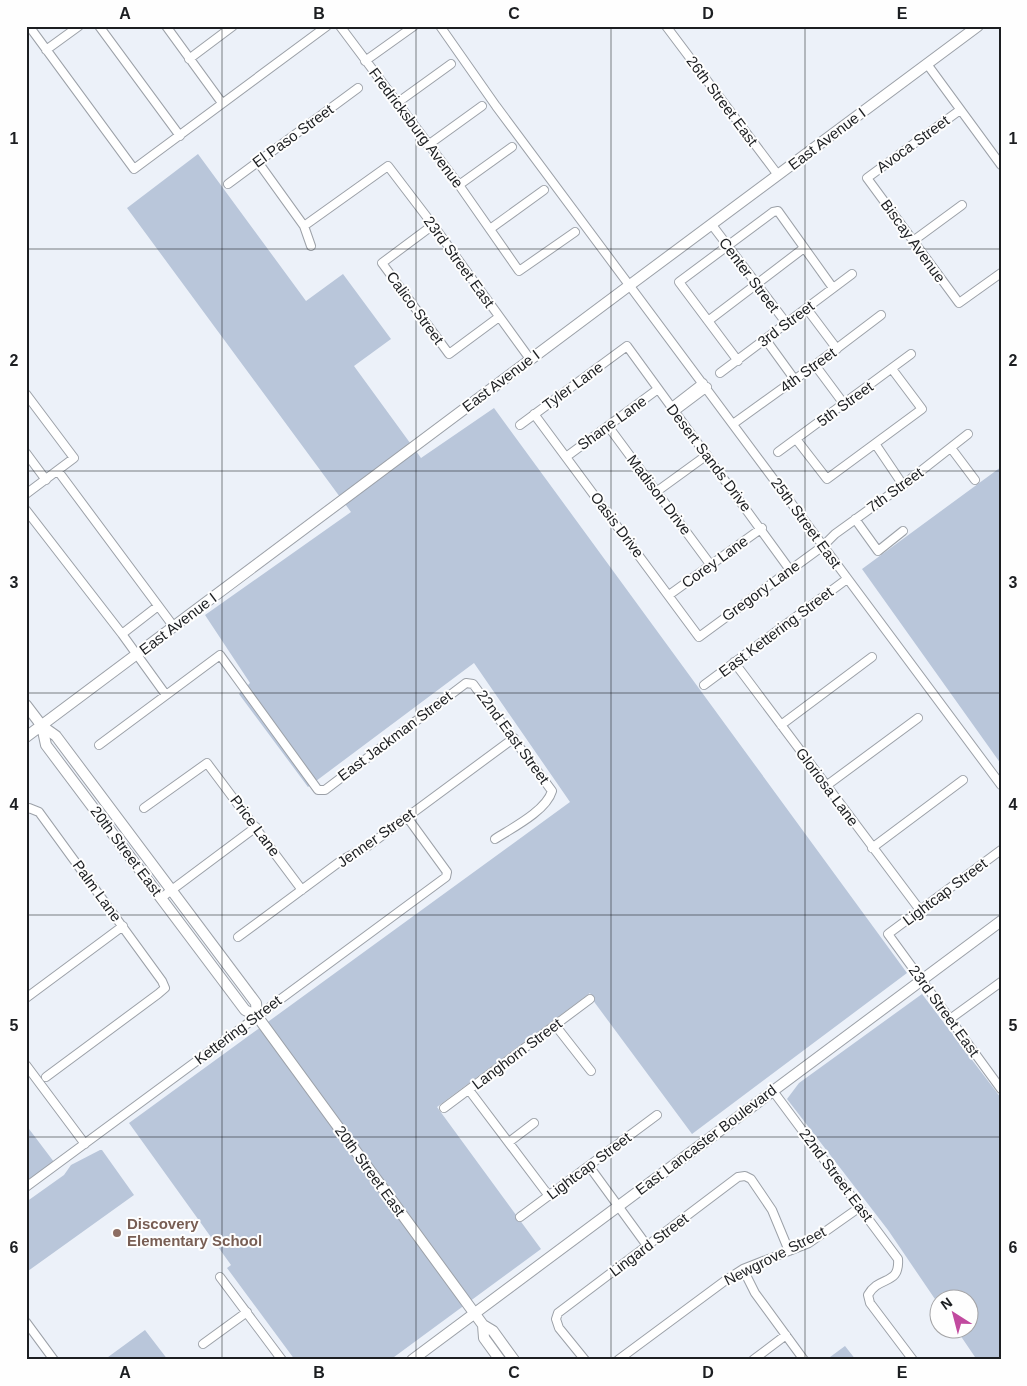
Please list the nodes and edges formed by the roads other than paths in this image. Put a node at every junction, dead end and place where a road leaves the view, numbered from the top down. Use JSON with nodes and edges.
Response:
{"nodes":[{"id":1,"x":30,"y":26,"type":"edge"},
{"id":2,"x":79,"y":26,"type":"edge"},
{"id":3,"x":99,"y":26,"type":"edge"},
{"id":4,"x":166,"y":26,"type":"edge"},
{"id":5,"x":233,"y":26,"type":"edge"},
{"id":6,"x":327,"y":26,"type":"edge"},
{"id":7,"x":340,"y":26,"type":"edge"},
{"id":8,"x":414,"y":26,"type":"edge"},
{"id":9,"x":440,"y":26,"type":"edge"},
{"id":10,"x":666,"y":26,"type":"edge"},
{"id":11,"x":978,"y":26,"type":"edge"},
{"id":12,"x":46,"y":50,"type":"junction"},
{"id":13,"x":189,"y":59,"type":"junction"},
{"id":14,"x":365,"y":61,"type":"junction"},
{"id":15,"x":451,"y":64,"type":"dead end"},
{"id":16,"x":927,"y":64,"type":"junction"},
{"id":17,"x":358,"y":88,"type":"dead end"},
{"id":18,"x":222,"y":103,"type":"junction"},
{"id":19,"x":397,"y":103,"type":"junction"},
{"id":20,"x":482,"y":106,"type":"dead end"},
{"id":21,"x":960,"y":110,"type":"junction"},
{"id":22,"x":180,"y":136,"type":"junction"},
{"id":23,"x":428,"y":145,"type":"junction"},
{"id":24,"x":512,"y":147,"type":"dead end"},
{"id":25,"x":258,"y":162,"type":"junction"},
{"id":26,"x":1001,"y":166,"type":"edge"},
{"id":27,"x":778,"y":175,"type":"junction"},
{"id":28,"x":867,"y":178,"type":"joint"},
{"id":29,"x":228,"y":184,"type":"dead end"},
{"id":30,"x":460,"y":186,"type":"junction"},
{"id":31,"x":544,"y":190,"type":"dead end"},
{"id":32,"x":962,"y":205,"type":"dead end"},
{"id":33,"x":433,"y":225,"type":"junction"},
{"id":34,"x":712,"y":225,"type":"junction"},
{"id":35,"x":304,"y":226,"type":"junction"},
{"id":36,"x":490,"y":230,"type":"junction"},
{"id":37,"x":575,"y":232,"type":"dead end"},
{"id":38,"x":913,"y":240,"type":"junction"},
{"id":39,"x":311,"y":246,"type":"dead end"},
{"id":40,"x":728,"y":247,"type":"junction"},
{"id":41,"x":804,"y":248,"type":"junction"},
{"id":42,"x":1001,"y":273,"type":"edge"},
{"id":43,"x":852,"y":274,"type":"dead end"},
{"id":44,"x":630,"y":285,"type":"junction"},
{"id":45,"x":757,"y":285,"type":"junction"},
{"id":46,"x":834,"y":288,"type":"junction"},
{"id":47,"x":807,"y":309,"type":"junction"},
{"id":48,"x":881,"y":315,"type":"dead end"},
{"id":49,"x":498,"y":317,"type":"junction"},
{"id":50,"x":708,"y":321,"type":"junction"},
{"id":51,"x":787,"y":324,"type":"junction"},
{"id":52,"x":766,"y":340,"type":"junction"},
{"id":53,"x":627,"y":346,"type":"joint"},
{"id":54,"x":837,"y":349,"type":"junction"},
{"id":55,"x":911,"y":354,"type":"dead end"},
{"id":56,"x":530,"y":359,"type":"junction"},
{"id":57,"x":738,"y":360,"type":"junction"},
{"id":58,"x":815,"y":366,"type":"junction"},
{"id":59,"x":892,"y":369,"type":"junction"},
{"id":60,"x":720,"y":373,"type":"dead end"},
{"id":61,"x":794,"y":380,"type":"junction"},
{"id":62,"x":705,"y":385,"type":"junction"},
{"id":63,"x":658,"y":389,"type":"junction"},
{"id":64,"x":26,"y":394,"type":"edge"},
{"id":65,"x":844,"y":404,"type":"junction"},
{"id":66,"x":673,"y":409,"type":"junction"},
{"id":67,"x":534,"y":414,"type":"junction"},
{"id":68,"x":733,"y":424,"type":"junction"},
{"id":69,"x":520,"y":425,"type":"dead end"},
{"id":70,"x":608,"y":426,"type":"junction"},
{"id":71,"x":968,"y":434,"type":"dead end"},
{"id":72,"x":796,"y":439,"type":"junction"},
{"id":73,"x":876,"y":445,"type":"junction"},
{"id":74,"x":951,"y":448,"type":"junction"},
{"id":75,"x":778,"y":452,"type":"dead end"},
{"id":76,"x":26,"y":453,"type":"edge"},
{"id":77,"x":707,"y":455,"type":"junction"},
{"id":78,"x":566,"y":457,"type":"junction"},
{"id":79,"x":58,"y":471,"type":"junction"},
{"id":80,"x":46,"y":480,"type":"junction"},
{"id":81,"x":975,"y":480,"type":"dead end"},
{"id":82,"x":903,"y":485,"type":"junction"},
{"id":83,"x":656,"y":492,"type":"junction"},
{"id":84,"x":26,"y":494,"type":"edge"},
{"id":85,"x":26,"y":510,"type":"edge"},
{"id":86,"x":855,"y":519,"type":"junction"},
{"id":87,"x":762,"y":528,"type":"junction"},
{"id":88,"x":903,"y":531,"type":"dead end"},
{"id":89,"x":823,"y":546,"type":"junction"},
{"id":90,"x":710,"y":564,"type":"junction"},
{"id":91,"x":790,"y":570,"type":"junction"},
{"id":92,"x":848,"y":579,"type":"junction"},
{"id":93,"x":669,"y":595,"type":"junction"},
{"id":94,"x":158,"y":606,"type":"junction"},
{"id":95,"x":174,"y":627,"type":"junction"},
{"id":96,"x":122,"y":634,"type":"junction"},
{"id":97,"x":699,"y":637,"type":"joint"},
{"id":98,"x":136,"y":654,"type":"junction"},
{"id":99,"x":872,"y":657,"type":"dead end"},
{"id":100,"x":734,"y":662,"type":"junction"},
{"id":101,"x":473,"y":684,"type":"joint"},
{"id":102,"x":704,"y":685,"type":"dead end"},
{"id":103,"x":166,"y":694,"type":"junction"},
{"id":104,"x":26,"y":705,"type":"edge"},
{"id":105,"x":918,"y":718,"type":"dead end"},
{"id":106,"x":781,"y":725,"type":"junction"},
{"id":107,"x":42,"y":726,"type":"junction"},
{"id":108,"x":26,"y":737,"type":"edge"},
{"id":109,"x":514,"y":738,"type":"junction"},
{"id":110,"x":99,"y":745,"type":"dead end"},
{"id":111,"x":963,"y":780,"type":"dead end"},
{"id":112,"x":1001,"y":785,"type":"edge"},
{"id":113,"x":826,"y":786,"type":"junction"},
{"id":114,"x":144,"y":808,"type":"dead end"},
{"id":115,"x":26,"y":809,"type":"edge"},
{"id":116,"x":407,"y":817,"type":"junction"},
{"id":117,"x":256,"y":827,"type":"junction"},
{"id":118,"x":495,"y":839,"type":"dead end"},
{"id":119,"x":872,"y":848,"type":"junction"},
{"id":120,"x":1001,"y":850,"type":"edge"},
{"id":121,"x":171,"y":890,"type":"junction"},
{"id":122,"x":302,"y":890,"type":"junction"},
{"id":123,"x":161,"y":898,"type":"junction"},
{"id":124,"x":920,"y":910,"type":"junction"},
{"id":125,"x":1001,"y":921,"type":"edge"},
{"id":126,"x":122,"y":926,"type":"junction"},
{"id":127,"x":888,"y":934,"type":"joint"},
{"id":128,"x":238,"y":937,"type":"dead end"},
{"id":129,"x":922,"y":980,"type":"junction"},
{"id":130,"x":1001,"y":982,"type":"edge"},
{"id":131,"x":26,"y":998,"type":"edge"},
{"id":132,"x":590,"y":999,"type":"dead end"},
{"id":133,"x":257,"y":1016,"type":"junction"},
{"id":134,"x":950,"y":1019,"type":"junction"},
{"id":135,"x":555,"y":1025,"type":"junction"},
{"id":136,"x":26,"y":1065,"type":"edge"},
{"id":137,"x":591,"y":1071,"type":"dead end"},
{"id":138,"x":46,"y":1077,"type":"dead end"},
{"id":139,"x":999,"y":1084,"type":"edge"},
{"id":140,"x":469,"y":1090,"type":"junction"},
{"id":141,"x":773,"y":1090,"type":"junction"},
{"id":142,"x":444,"y":1108,"type":"dead end"},
{"id":143,"x":657,"y":1115,"type":"dead end"},
{"id":144,"x":534,"y":1123,"type":"dead end"},
{"id":145,"x":509,"y":1142,"type":"junction"},
{"id":146,"x":85,"y":1144,"type":"junction"},
{"id":147,"x":589,"y":1166,"type":"junction"},
{"id":148,"x":26,"y":1187,"type":"edge"},
{"id":149,"x":549,"y":1196,"type":"junction"},
{"id":150,"x":618,"y":1206,"type":"junction"},
{"id":151,"x":860,"y":1207,"type":"junction"},
{"id":152,"x":520,"y":1217,"type":"dead end"},
{"id":153,"x":648,"y":1247,"type":"junction"},
{"id":154,"x":789,"y":1251,"type":"junction"},
{"id":155,"x":743,"y":1269,"type":"junction"},
{"id":156,"x":220,"y":1277,"type":"dead end"},
{"id":157,"x":246,"y":1312,"type":"junction"},
{"id":158,"x":475,"y":1314,"type":"junction"},
{"id":159,"x":26,"y":1322,"type":"edge"},
{"id":160,"x":483,"y":1325,"type":"junction"},
{"id":161,"x":786,"y":1335,"type":"junction"},
{"id":162,"x":203,"y":1344,"type":"dead end"},
{"id":163,"x":54,"y":1360,"type":"edge"},
{"id":164,"x":282,"y":1360,"type":"edge"},
{"id":165,"x":412,"y":1360,"type":"edge"},
{"id":166,"x":500,"y":1360,"type":"edge"},
{"id":167,"x":514,"y":1360,"type":"edge"},
{"id":168,"x":585,"y":1360,"type":"edge"},
{"id":169,"x":618,"y":1360,"type":"edge"},
{"id":170,"x":753,"y":1360,"type":"edge"},
{"id":171,"x":804,"y":1360,"type":"edge"},
{"id":172,"x":913,"y":1360,"type":"edge"}],
"edges":[{"from":1,"to":12,"type":"street"},
{"from":2,"to":12,"type":"street"},
{"from":3,"to":22,"type":"street"},
{"from":4,"to":13,"type":"street"},
{"from":5,"to":13,"type":"street"},
{"from":6,"to":18,"type":"street"},
{"from":7,"to":14,"type":"street","name":"Fredricksburg Avenue"},
{"from":8,"to":14,"type":"street"},
{"from":9,"to":44,"type":"street","name":"25th Street East"},
{"from":10,"to":27,"type":"street","name":"26th Street East"},
{"from":11,"to":16,"type":"main road","name":"East Avenue I"},
{"from":12,"to":22,"type":"street"},
{"from":13,"to":18,"type":"street"},
{"from":14,"to":19,"type":"street","name":"Fredricksburg Avenue"},
{"from":15,"to":19,"type":"street"},
{"from":16,"to":21,"type":"street"},
{"from":16,"to":27,"type":"main road","name":"East Avenue I"},
{"from":17,"to":25,"type":"street","name":"El Paso Street"},
{"from":18,"to":22,"type":"street"},
{"from":19,"to":23,"type":"street","name":"Fredricksburg Avenue"},
{"from":20,"to":23,"type":"street"},
{"from":21,"to":26,"type":"street"},
{"from":21,"to":28,"type":"street","name":"Avoca Street"},
{"from":23,"to":30,"type":"street","name":"Fredricksburg Avenue"},
{"from":24,"to":30,"type":"street"},
{"from":25,"to":29,"type":"street","name":"El Paso Street"},
{"from":25,"to":35,"type":"street"},
{"from":27,"to":34,"type":"main road","name":"East Avenue I"},
{"from":28,"to":38,"type":"street","name":"Biscay Avenue"},
{"from":30,"to":36,"type":"street","name":"Fredricksburg Avenue"},
{"from":31,"to":36,"type":"street"},
{"from":32,"to":38,"type":"street"},
{"from":33,"to":35,"type":"street","name":"23rd Street East"},
{"from":33,"to":49,"type":"street","name":"23rd Street East"},
{"from":33,"to":49,"type":"street","name":"Calico Street"},
{"from":34,"to":40,"type":"street","name":"Center Street"},
{"from":34,"to":44,"type":"main road","name":"East Avenue I"},
{"from":35,"to":39,"type":"street"},
{"from":36,"to":37,"type":"street","name":"Fredricksburg Avenue"},
{"from":38,"to":42,"type":"street","name":"Biscay Avenue"},
{"from":40,"to":41,"type":"street"},
{"from":40,"to":45,"type":"street","name":"Center Street"},
{"from":40,"to":50,"type":"street"},
{"from":41,"to":45,"type":"street"},
{"from":41,"to":46,"type":"street"},
{"from":43,"to":46,"type":"street","name":"3rd Street"},
{"from":44,"to":56,"type":"main road","name":"East Avenue I"},
{"from":44,"to":62,"type":"street","name":"25th Street East"},
{"from":45,"to":50,"type":"street"},
{"from":45,"to":51,"type":"street","name":"Center Street"},
{"from":46,"to":47,"type":"street","name":"3rd Street"},
{"from":47,"to":51,"type":"street","name":"3rd Street"},
{"from":47,"to":54,"type":"street"},
{"from":48,"to":54,"type":"street","name":"4th Street"},
{"from":49,"to":56,"type":"street","name":"23rd Street East"},
{"from":50,"to":57,"type":"street"},
{"from":51,"to":52,"type":"street","name":"3rd Street"},
{"from":52,"to":57,"type":"street","name":"3rd Street"},
{"from":52,"to":61,"type":"street"},
{"from":53,"to":63,"type":"street","name":"Desert Sands Drive"},
{"from":53,"to":67,"type":"street","name":"Tyler Lane"},
{"from":54,"to":58,"type":"street","name":"4th Street"},
{"from":55,"to":59,"type":"street","name":"5th Street"},
{"from":56,"to":95,"type":"main road","name":"East Avenue I"},
{"from":57,"to":60,"type":"street","name":"3rd Street"},
{"from":58,"to":61,"type":"street","name":"4th Street"},
{"from":58,"to":65,"type":"street"},
{"from":59,"to":65,"type":"street","name":"5th Street"},
{"from":59,"to":73,"type":"street"},
{"from":61,"to":68,"type":"street","name":"4th Street"},
{"from":62,"to":66,"type":"street"},
{"from":62,"to":68,"type":"street","name":"25th Street East"},
{"from":63,"to":66,"type":"street","name":"Desert Sands Drive"},
{"from":63,"to":70,"type":"street","name":"Shane Lane"},
{"from":64,"to":79,"type":"street"},
{"from":65,"to":72,"type":"street","name":"5th Street"},
{"from":66,"to":77,"type":"street","name":"Desert Sands Drive"},
{"from":67,"to":69,"type":"street","name":"Tyler Lane"},
{"from":67,"to":78,"type":"street","name":"Oasis Drive"},
{"from":68,"to":89,"type":"street","name":"25th Street East"},
{"from":70,"to":78,"type":"street","name":"Shane Lane"},
{"from":70,"to":83,"type":"street","name":"Madison Drive"},
{"from":71,"to":74,"type":"street","name":"7th Street"},
{"from":72,"to":73,"type":"street"},
{"from":72,"to":75,"type":"street","name":"5th Street"},
{"from":73,"to":82,"type":"street"},
{"from":74,"to":81,"type":"street"},
{"from":74,"to":82,"type":"street","name":"7th Street"},
{"from":76,"to":80,"type":"street"},
{"from":77,"to":83,"type":"street"},
{"from":77,"to":87,"type":"street","name":"Desert Sands Drive"},
{"from":78,"to":93,"type":"street","name":"Oasis Drive"},
{"from":79,"to":80,"type":"street"},
{"from":79,"to":94,"type":"street"},
{"from":80,"to":84,"type":"street"},
{"from":82,"to":86,"type":"street","name":"7th Street"},
{"from":83,"to":90,"type":"street","name":"Madison Drive"},
{"from":85,"to":96,"type":"street"},
{"from":86,"to":88,"type":"street"},
{"from":86,"to":89,"type":"street","name":"7th Street"},
{"from":87,"to":90,"type":"street","name":"Corey Lane"},
{"from":87,"to":91,"type":"street","name":"Desert Sands Drive"},
{"from":89,"to":91,"type":"street","name":"Gregory Lane"},
{"from":89,"to":92,"type":"street","name":"25th Street East"},
{"from":90,"to":93,"type":"street","name":"Corey Lane"},
{"from":91,"to":97,"type":"street","name":"Gregory Lane"},
{"from":92,"to":100,"type":"street","name":"East Kettering Street"},
{"from":92,"to":112,"type":"street","name":"25th Street East"},
{"from":93,"to":97,"type":"street","name":"Oasis Drive"},
{"from":94,"to":95,"type":"street"},
{"from":94,"to":96,"type":"street"},
{"from":95,"to":98,"type":"main road","name":"East Avenue I"},
{"from":96,"to":98,"type":"street"},
{"from":98,"to":103,"type":"street"},
{"from":98,"to":107,"type":"main road","name":"East Avenue I"},
{"from":99,"to":106,"type":"street"},
{"from":100,"to":102,"type":"street","name":"East Kettering Street"},
{"from":100,"to":106,"type":"street","name":"Gloriosa Lane"},
{"from":101,"to":103,"type":"street","name":"East Jackman Street"},
{"from":101,"to":109,"type":"street","name":"22nd East Street"},
{"from":103,"to":110,"type":"street"},
{"from":104,"to":107,"type":"main road","name":"20th Street East"},
{"from":105,"to":113,"type":"street"},
{"from":106,"to":113,"type":"street","name":"Gloriosa Lane"},
{"from":107,"to":108,"type":"main road","name":"East Avenue I"},
{"from":107,"to":121,"type":"main road","name":"20th Street East"},
{"from":107,"to":123,"type":"main road","name":"20th Street East"},
{"from":109,"to":116,"type":"street","name":"Jenner Street"},
{"from":109,"to":118,"type":"street","name":"22nd East Street"},
{"from":111,"to":119,"type":"street"},
{"from":113,"to":119,"type":"street","name":"Gloriosa Lane"},
{"from":114,"to":117,"type":"street","name":"Price Lane"},
{"from":115,"to":126,"type":"street","name":"Palm Lane"},
{"from":116,"to":122,"type":"street","name":"Jenner Street"},
{"from":116,"to":133,"type":"street","name":"Kettering Street"},
{"from":117,"to":121,"type":"street"},
{"from":117,"to":122,"type":"street","name":"Price Lane"},
{"from":119,"to":124,"type":"street","name":"Gloriosa Lane"},
{"from":120,"to":124,"type":"street","name":"Lightcap Street"},
{"from":121,"to":123,"type":"street"},
{"from":121,"to":133,"type":"main road","name":"20th Street East"},
{"from":122,"to":128,"type":"street","name":"Jenner Street"},
{"from":123,"to":133,"type":"main road","name":"20th Street East"},
{"from":124,"to":127,"type":"street","name":"Lightcap Street"},
{"from":125,"to":129,"type":"main road","name":"East Lancaster Boulevard"},
{"from":126,"to":131,"type":"street"},
{"from":126,"to":138,"type":"street","name":"Palm Lane"},
{"from":127,"to":129,"type":"street","name":"23rd Street East"},
{"from":129,"to":134,"type":"street","name":"23rd Street East"},
{"from":129,"to":141,"type":"main road","name":"East Lancaster Boulevard"},
{"from":130,"to":134,"type":"street"},
{"from":132,"to":135,"type":"street","name":"Langhorn Street"},
{"from":133,"to":146,"type":"street","name":"Kettering Street"},
{"from":133,"to":158,"type":"main road","name":"20th Street East"},
{"from":134,"to":139,"type":"street","name":"23rd Street East"},
{"from":135,"to":137,"type":"street"},
{"from":135,"to":140,"type":"street","name":"Langhorn Street"},
{"from":136,"to":146,"type":"street"},
{"from":140,"to":142,"type":"street","name":"Langhorn Street"},
{"from":140,"to":145,"type":"street"},
{"from":141,"to":150,"type":"main road","name":"East Lancaster Boulevard"},
{"from":141,"to":151,"type":"street","name":"22nd Street East"},
{"from":143,"to":147,"type":"street","name":"Lightcap Street"},
{"from":144,"to":145,"type":"street"},
{"from":145,"to":149,"type":"street"},
{"from":146,"to":148,"type":"street","name":"Kettering Street"},
{"from":147,"to":149,"type":"street","name":"Lightcap Street"},
{"from":147,"to":150,"type":"street"},
{"from":149,"to":152,"type":"street","name":"Lightcap Street"},
{"from":150,"to":153,"type":"street"},
{"from":150,"to":158,"type":"main road","name":"East Lancaster Boulevard"},
{"from":151,"to":154,"type":"street","name":"Newgrove Street"},
{"from":151,"to":172,"type":"street","name":"22nd Street East"},
{"from":153,"to":154,"type":"street","name":"Lingard Street"},
{"from":153,"to":168,"type":"street","name":"Lingard Street"},
{"from":154,"to":155,"type":"street","name":"Newgrove Street"},
{"from":155,"to":161,"type":"street"},
{"from":155,"to":169,"type":"street","name":"Newgrove Street"},
{"from":156,"to":157,"type":"street"},
{"from":157,"to":162,"type":"street"},
{"from":157,"to":164,"type":"street"},
{"from":158,"to":160,"type":"main road","name":"20th Street East"},
{"from":158,"to":165,"type":"main road","name":"East Lancaster Boulevard"},
{"from":159,"to":163,"type":"street"},
{"from":160,"to":166,"type":"main road","name":"20th Street East"},
{"from":160,"to":167,"type":"main road","name":"20th Street East"},
{"from":161,"to":170,"type":"street"},
{"from":161,"to":171,"type":"street"}]}
